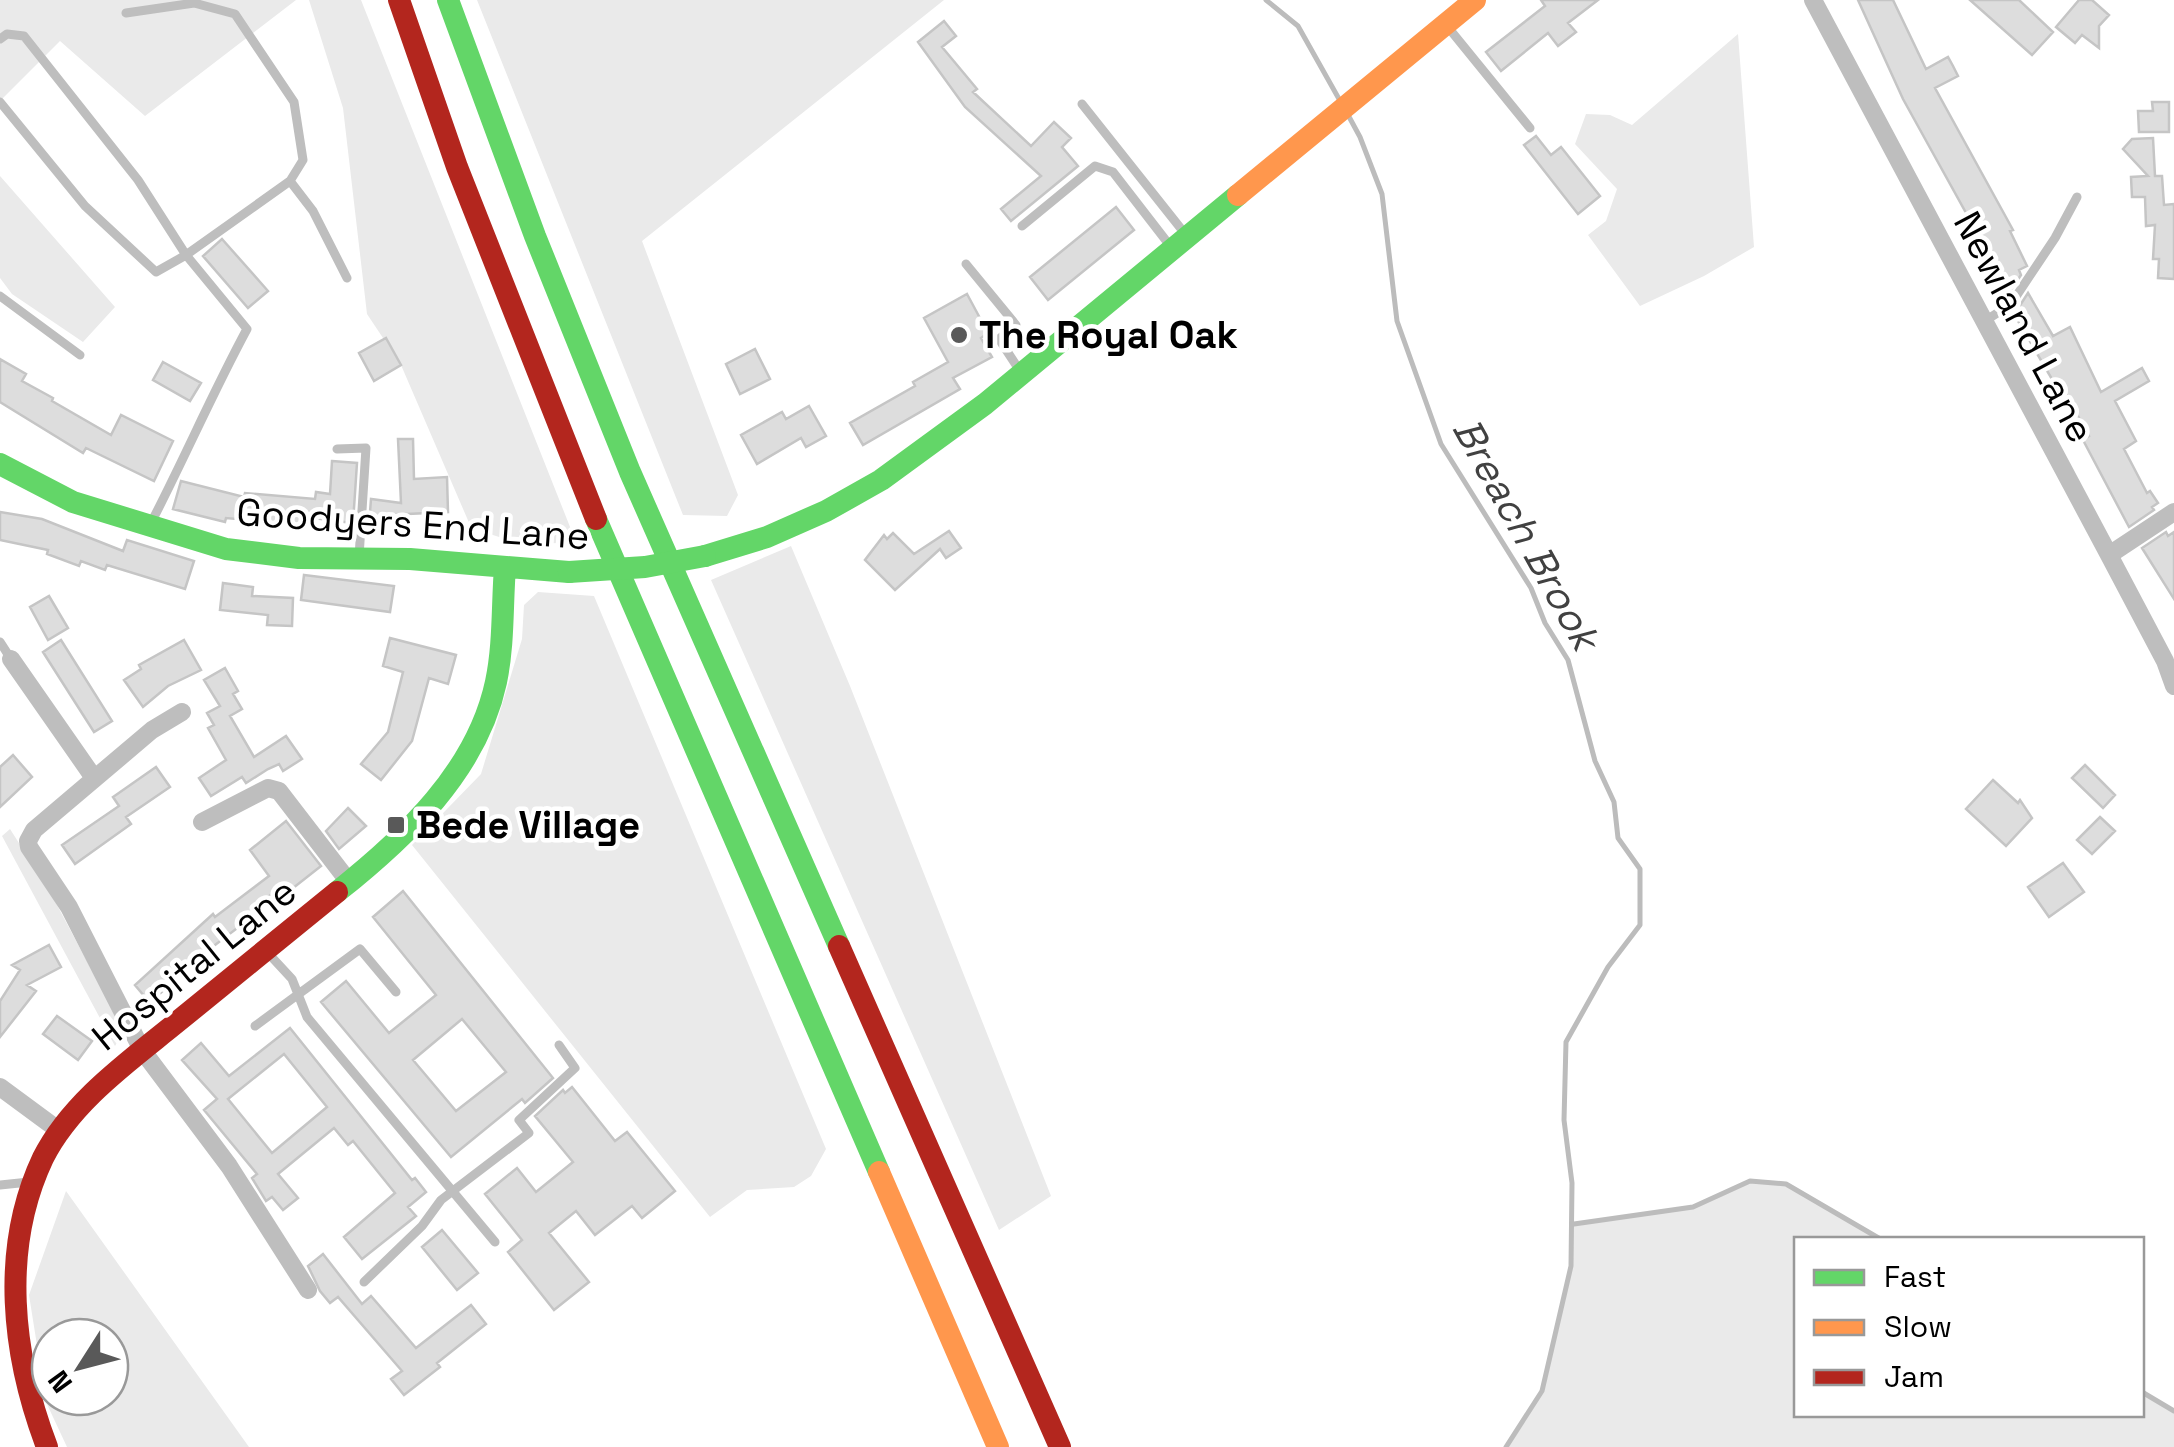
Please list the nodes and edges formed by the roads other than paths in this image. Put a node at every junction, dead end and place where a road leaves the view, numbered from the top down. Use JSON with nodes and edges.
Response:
{"nodes":[{"id":1,"x":398,"y":0,"type":"edge"},
{"id":2,"x":448,"y":0,"type":"edge"},
{"id":3,"x":1475,"y":0,"type":"edge"},
{"id":4,"x":1813,"y":0,"type":"edge"},
{"id":5,"x":126,"y":13,"type":"dead end"},
{"id":6,"x":1446,"y":24,"type":"junction"},
{"id":7,"x":0,"y":39,"type":"edge"},
{"id":8,"x":0,"y":102,"type":"edge"},
{"id":9,"x":1082,"y":104,"type":"dead end"},
{"id":10,"x":1530,"y":128,"type":"dead end"},
{"id":11,"x":290,"y":181,"type":"junction"},
{"id":12,"x":2077,"y":197,"type":"dead end"},
{"id":13,"x":1022,"y":226,"type":"dead end"},
{"id":14,"x":1180,"y":243,"type":"junction"},
{"id":15,"x":186,"y":254,"type":"junction"},
{"id":16,"x":966,"y":264,"type":"dead end"},
{"id":17,"x":347,"y":278,"type":"dead end"},
{"id":18,"x":0,"y":296,"type":"edge"},
{"id":19,"x":1984,"y":321,"type":"junction"},
{"id":20,"x":80,"y":354,"type":"dead end"},
{"id":21,"x":1021,"y":373,"type":"junction"},
{"id":22,"x":337,"y":448,"type":"dead end"},
{"id":23,"x":0,"y":464,"type":"edge"},
{"id":24,"x":2174,"y":512,"type":"edge"},
{"id":25,"x":149,"y":528,"type":"junction"},
{"id":26,"x":2110,"y":555,"type":"junction"},
{"id":27,"x":359,"y":560,"type":"junction"},
{"id":28,"x":505,"y":567,"type":"junction"},
{"id":29,"x":0,"y":642,"type":"edge"},
{"id":30,"x":11,"y":658,"type":"joint"},
{"id":31,"x":2174,"y":686,"type":"edge"},
{"id":32,"x":182,"y":712,"type":"dead end"},
{"id":33,"x":94,"y":778,"type":"junction"},
{"id":34,"x":202,"y":822,"type":"dead end"},
{"id":35,"x":350,"y":882,"type":"junction"},
{"id":36,"x":265,"y":950,"type":"junction"},
{"id":37,"x":396,"y":992,"type":"dead end"},
{"id":38,"x":297,"y":994,"type":"junction"},
{"id":39,"x":255,"y":1026,"type":"dead end"},
{"id":40,"x":560,"y":1045,"type":"dead end"},
{"id":41,"x":142,"y":1050,"type":"junction"},
{"id":42,"x":0,"y":1087,"type":"edge"},
{"id":43,"x":61,"y":1132,"type":"junction"},
{"id":44,"x":32,"y":1182,"type":"junction"},
{"id":45,"x":0,"y":1185,"type":"edge"},
{"id":46,"x":454,"y":1192,"type":"junction"},
{"id":47,"x":495,"y":1242,"type":"dead end"},
{"id":48,"x":364,"y":1282,"type":"dead end"},
{"id":49,"x":308,"y":1290,"type":"dead end"},
{"id":50,"x":46,"y":1447,"type":"edge"},
{"id":51,"x":998,"y":1447,"type":"edge"},
{"id":52,"x":1060,"y":1447,"type":"edge"}],
"edges":[{"from":1,"to":51,"type":"main road"},
{"from":2,"to":52,"type":"main road"},
{"from":3,"to":6,"type":"main road","name":"Goodyers End Lane"},
{"from":4,"to":19,"type":"street","name":"Newland Lane"},
{"from":5,"to":11,"type":"lane"},
{"from":6,"to":10,"type":"lane"},
{"from":6,"to":14,"type":"main road","name":"Goodyers End Lane"},
{"from":7,"to":15,"type":"lane"},
{"from":8,"to":15,"type":"lane"},
{"from":9,"to":14,"type":"lane"},
{"from":11,"to":15,"type":"lane"},
{"from":11,"to":17,"type":"lane"},
{"from":12,"to":19,"type":"lane"},
{"from":13,"to":14,"type":"lane"},
{"from":14,"to":21,"type":"main road","name":"Goodyers End Lane"},
{"from":15,"to":25,"type":"lane"},
{"from":16,"to":21,"type":"lane"},
{"from":18,"to":20,"type":"lane"},
{"from":19,"to":26,"type":"street","name":"Newland Lane"},
{"from":21,"to":28,"type":"main road","name":"Goodyers End Lane","bridge":true},
{"from":22,"to":27,"type":"lane"},
{"from":23,"to":25,"type":"main road","name":"Goodyers End Lane"},
{"from":24,"to":26,"type":"street"},
{"from":25,"to":27,"type":"main road","name":"Goodyers End Lane"},
{"from":26,"to":31,"type":"street","name":"Newland Lane"},
{"from":27,"to":28,"type":"main road","name":"Goodyers End Lane"},
{"from":28,"to":35,"type":"main road","name":"Hospital Lane"},
{"from":29,"to":30,"type":"lane"},
{"from":30,"to":33,"type":"street"},
{"from":32,"to":33,"type":"street"},
{"from":33,"to":41,"type":"street"},
{"from":34,"to":35,"type":"street"},
{"from":35,"to":36,"type":"main road","name":"Hospital Lane"},
{"from":36,"to":38,"type":"lane"},
{"from":36,"to":41,"type":"main road","name":"Hospital Lane"},
{"from":37,"to":38,"type":"lane"},
{"from":38,"to":39,"type":"lane"},
{"from":38,"to":46,"type":"lane"},
{"from":40,"to":46,"type":"lane"},
{"from":41,"to":43,"type":"main road","name":"Hospital Lane"},
{"from":41,"to":49,"type":"street"},
{"from":42,"to":43,"type":"street"},
{"from":43,"to":44,"type":"main road","name":"Hospital Lane"},
{"from":44,"to":45,"type":"lane"},
{"from":44,"to":50,"type":"main road","name":"Hospital Lane"},
{"from":46,"to":47,"type":"lane"},
{"from":46,"to":48,"type":"lane"}]}
